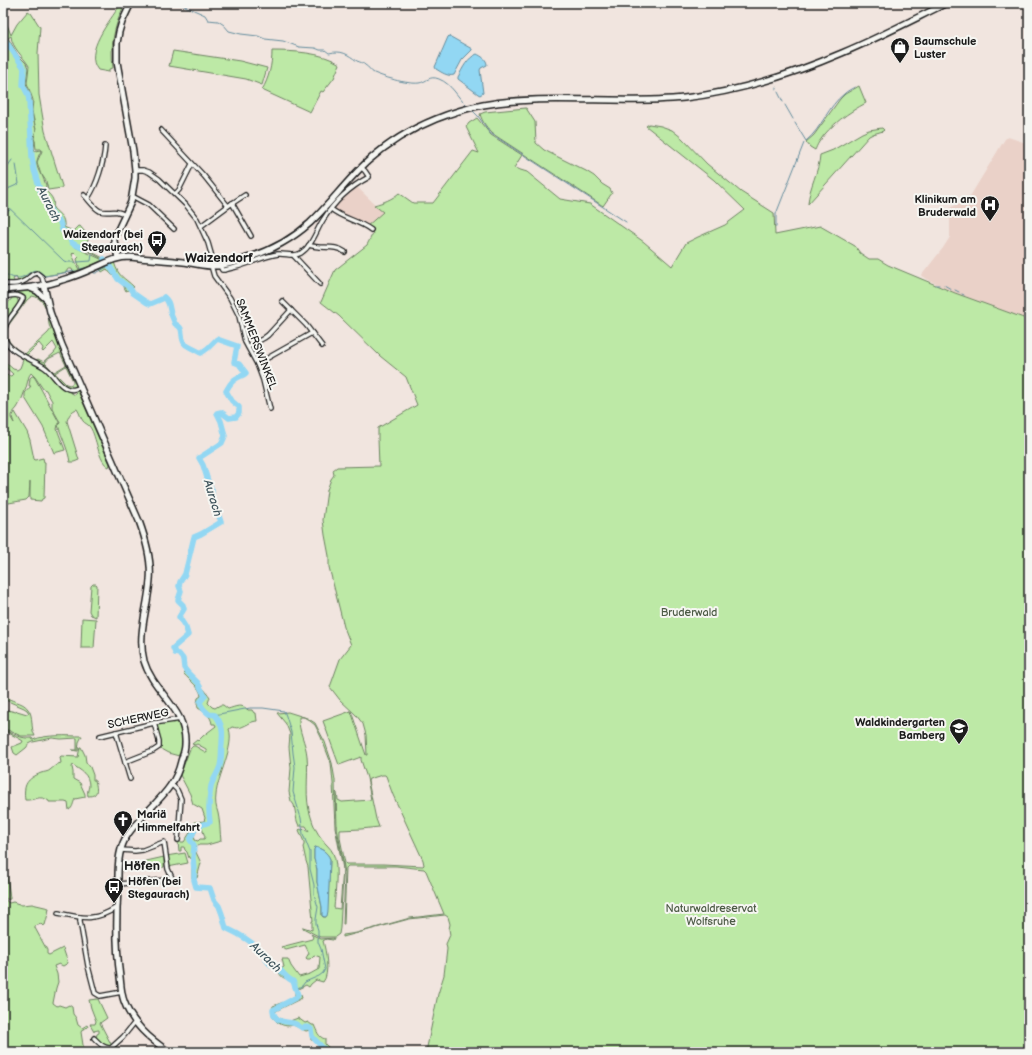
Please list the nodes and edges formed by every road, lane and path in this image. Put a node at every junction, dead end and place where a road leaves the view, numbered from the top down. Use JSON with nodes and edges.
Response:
{"nodes":[{"id":1,"x":131,"y":3,"type":"edge"},
{"id":2,"x":947,"y":3,"type":"edge"},
{"id":3,"x":161,"y":130,"type":"dead end"},
{"id":4,"x":104,"y":146,"type":"dead end"},
{"id":5,"x":192,"y":164,"type":"junction"},
{"id":6,"x":362,"y":168,"type":"junction"},
{"id":7,"x":135,"y":170,"type":"junction"},
{"id":8,"x":175,"y":194,"type":"junction"},
{"id":9,"x":84,"y":195,"type":"dead end"},
{"id":10,"x":245,"y":195,"type":"dead end"},
{"id":11,"x":132,"y":196,"type":"junction"},
{"id":12,"x":88,"y":198,"type":"junction"},
{"id":13,"x":232,"y":203,"type":"junction"},
{"id":14,"x":228,"y":206,"type":"junction"},
{"id":15,"x":331,"y":209,"type":"junction"},
{"id":16,"x":125,"y":215,"type":"junction"},
{"id":17,"x":201,"y":226,"type":"junction"},
{"id":18,"x":174,"y":229,"type":"dead end"},
{"id":19,"x":371,"y":230,"type":"dead end"},
{"id":20,"x":251,"y":236,"type":"dead end"},
{"id":21,"x":309,"y":245,"type":"junction"},
{"id":22,"x":345,"y":252,"type":"dead end"},
{"id":23,"x":294,"y":256,"type":"junction"},
{"id":24,"x":118,"y":258,"type":"junction"},
{"id":25,"x":212,"y":266,"type":"junction"},
{"id":26,"x":220,"y":266,"type":"junction"},
{"id":27,"x":3,"y":284,"type":"edge"},
{"id":28,"x":320,"y":284,"type":"dead end"},
{"id":29,"x":44,"y":285,"type":"junction"},
{"id":30,"x":27,"y":287,"type":"junction"},
{"id":31,"x":3,"y":290,"type":"edge"},
{"id":32,"x":3,"y":297,"type":"edge"},
{"id":33,"x":47,"y":300,"type":"junction"},
{"id":34,"x":282,"y":302,"type":"dead end"},
{"id":35,"x":291,"y":310,"type":"junction"},
{"id":36,"x":312,"y":333,"type":"junction"},
{"id":37,"x":322,"y":346,"type":"dead end"},
{"id":38,"x":248,"y":347,"type":"junction"},
{"id":39,"x":257,"y":364,"type":"junction"},
{"id":40,"x":81,"y":387,"type":"junction"},
{"id":41,"x":270,"y":409,"type":"dead end"},
{"id":42,"x":180,"y":717,"type":"junction"},
{"id":43,"x":154,"y":723,"type":"junction"},
{"id":44,"x":116,"y":732,"type":"junction"},
{"id":45,"x":100,"y":736,"type":"dead end"},
{"id":46,"x":125,"y":762,"type":"junction"},
{"id":47,"x":130,"y":779,"type":"dead end"},
{"id":48,"x":172,"y":784,"type":"junction"},
{"id":49,"x":178,"y":840,"type":"dead end"},
{"id":50,"x":121,"y":850,"type":"junction"},
{"id":51,"x":118,"y":884,"type":"junction"},
{"id":52,"x":116,"y":907,"type":"junction"},
{"id":53,"x":58,"y":913,"type":"dead end"},
{"id":54,"x":80,"y":917,"type":"junction"},
{"id":55,"x":122,"y":992,"type":"junction"},
{"id":56,"x":135,"y":1022,"type":"junction"},
{"id":57,"x":94,"y":1038,"type":"dead end"},
{"id":58,"x":169,"y":1052,"type":"edge"}],
"edges":[{"from":1,"to":7,"type":"street"},
{"from":2,"to":6,"type":"street"},
{"from":3,"to":5,"type":"street"},
{"from":4,"to":12,"type":"street"},
{"from":5,"to":8,"type":"street"},
{"from":5,"to":14,"type":"street"},
{"from":6,"to":15,"type":"street"},
{"from":6,"to":26,"type":"street"},
{"from":7,"to":8,"type":"street","name":"SAMMERSWINKEL"},
{"from":7,"to":11,"type":"street"},
{"from":8,"to":17,"type":"street","name":"SAMMERSWINKEL"},
{"from":9,"to":12,"type":"street"},
{"from":10,"to":13,"type":"street"},
{"from":11,"to":16,"type":"street"},
{"from":11,"to":18,"type":"street"},
{"from":12,"to":16,"type":"street"},
{"from":13,"to":14,"type":"street"},
{"from":13,"to":20,"type":"street"},
{"from":14,"to":17,"type":"street"},
{"from":15,"to":19,"type":"street"},
{"from":15,"to":21,"type":"street"},
{"from":16,"to":24,"type":"street"},
{"from":17,"to":25,"type":"street","name":"SAMMERSWINKEL"},
{"from":21,"to":22,"type":"street"},
{"from":21,"to":23,"type":"street"},
{"from":23,"to":26,"type":"street"},
{"from":23,"to":28,"type":"street"},
{"from":24,"to":25,"type":"street"},
{"from":24,"to":29,"type":"street"},
{"from":25,"to":26,"type":"street"},
{"from":25,"to":38,"type":"street","name":"SAMMERSWINKEL"},
{"from":27,"to":29,"type":"street"},
{"from":29,"to":30,"type":"street"},
{"from":29,"to":33,"type":"street"},
{"from":30,"to":31,"type":"street"},
{"from":30,"to":33,"type":"street"},
{"from":32,"to":40,"type":"street"},
{"from":33,"to":40,"type":"street"},
{"from":34,"to":35,"type":"street"},
{"from":35,"to":36,"type":"street"},
{"from":35,"to":38,"type":"street"},
{"from":36,"to":37,"type":"street"},
{"from":36,"to":39,"type":"street"},
{"from":38,"to":39,"type":"street","name":"SAMMERSWINKEL"},
{"from":39,"to":41,"type":"street","name":"SAMMERSWINKEL"},
{"from":40,"to":42,"type":"street"},
{"from":42,"to":43,"type":"street","name":"SCHERWEG"},
{"from":42,"to":48,"type":"street"},
{"from":43,"to":44,"type":"street","name":"SCHERWEG"},
{"from":43,"to":46,"type":"street"},
{"from":44,"to":45,"type":"street","name":"SCHERWEG"},
{"from":44,"to":46,"type":"street"},
{"from":46,"to":47,"type":"street"},
{"from":48,"to":49,"type":"street"},
{"from":48,"to":50,"type":"street"},
{"from":50,"to":51,"type":"street"},
{"from":50,"to":51,"type":"street"},
{"from":51,"to":52,"type":"street"},
{"from":52,"to":54,"type":"street"},
{"from":52,"to":55,"type":"street"},
{"from":53,"to":54,"type":"street"},
{"from":54,"to":55,"type":"street"},
{"from":55,"to":56,"type":"street"},
{"from":56,"to":57,"type":"street"},
{"from":56,"to":58,"type":"street"}]}
